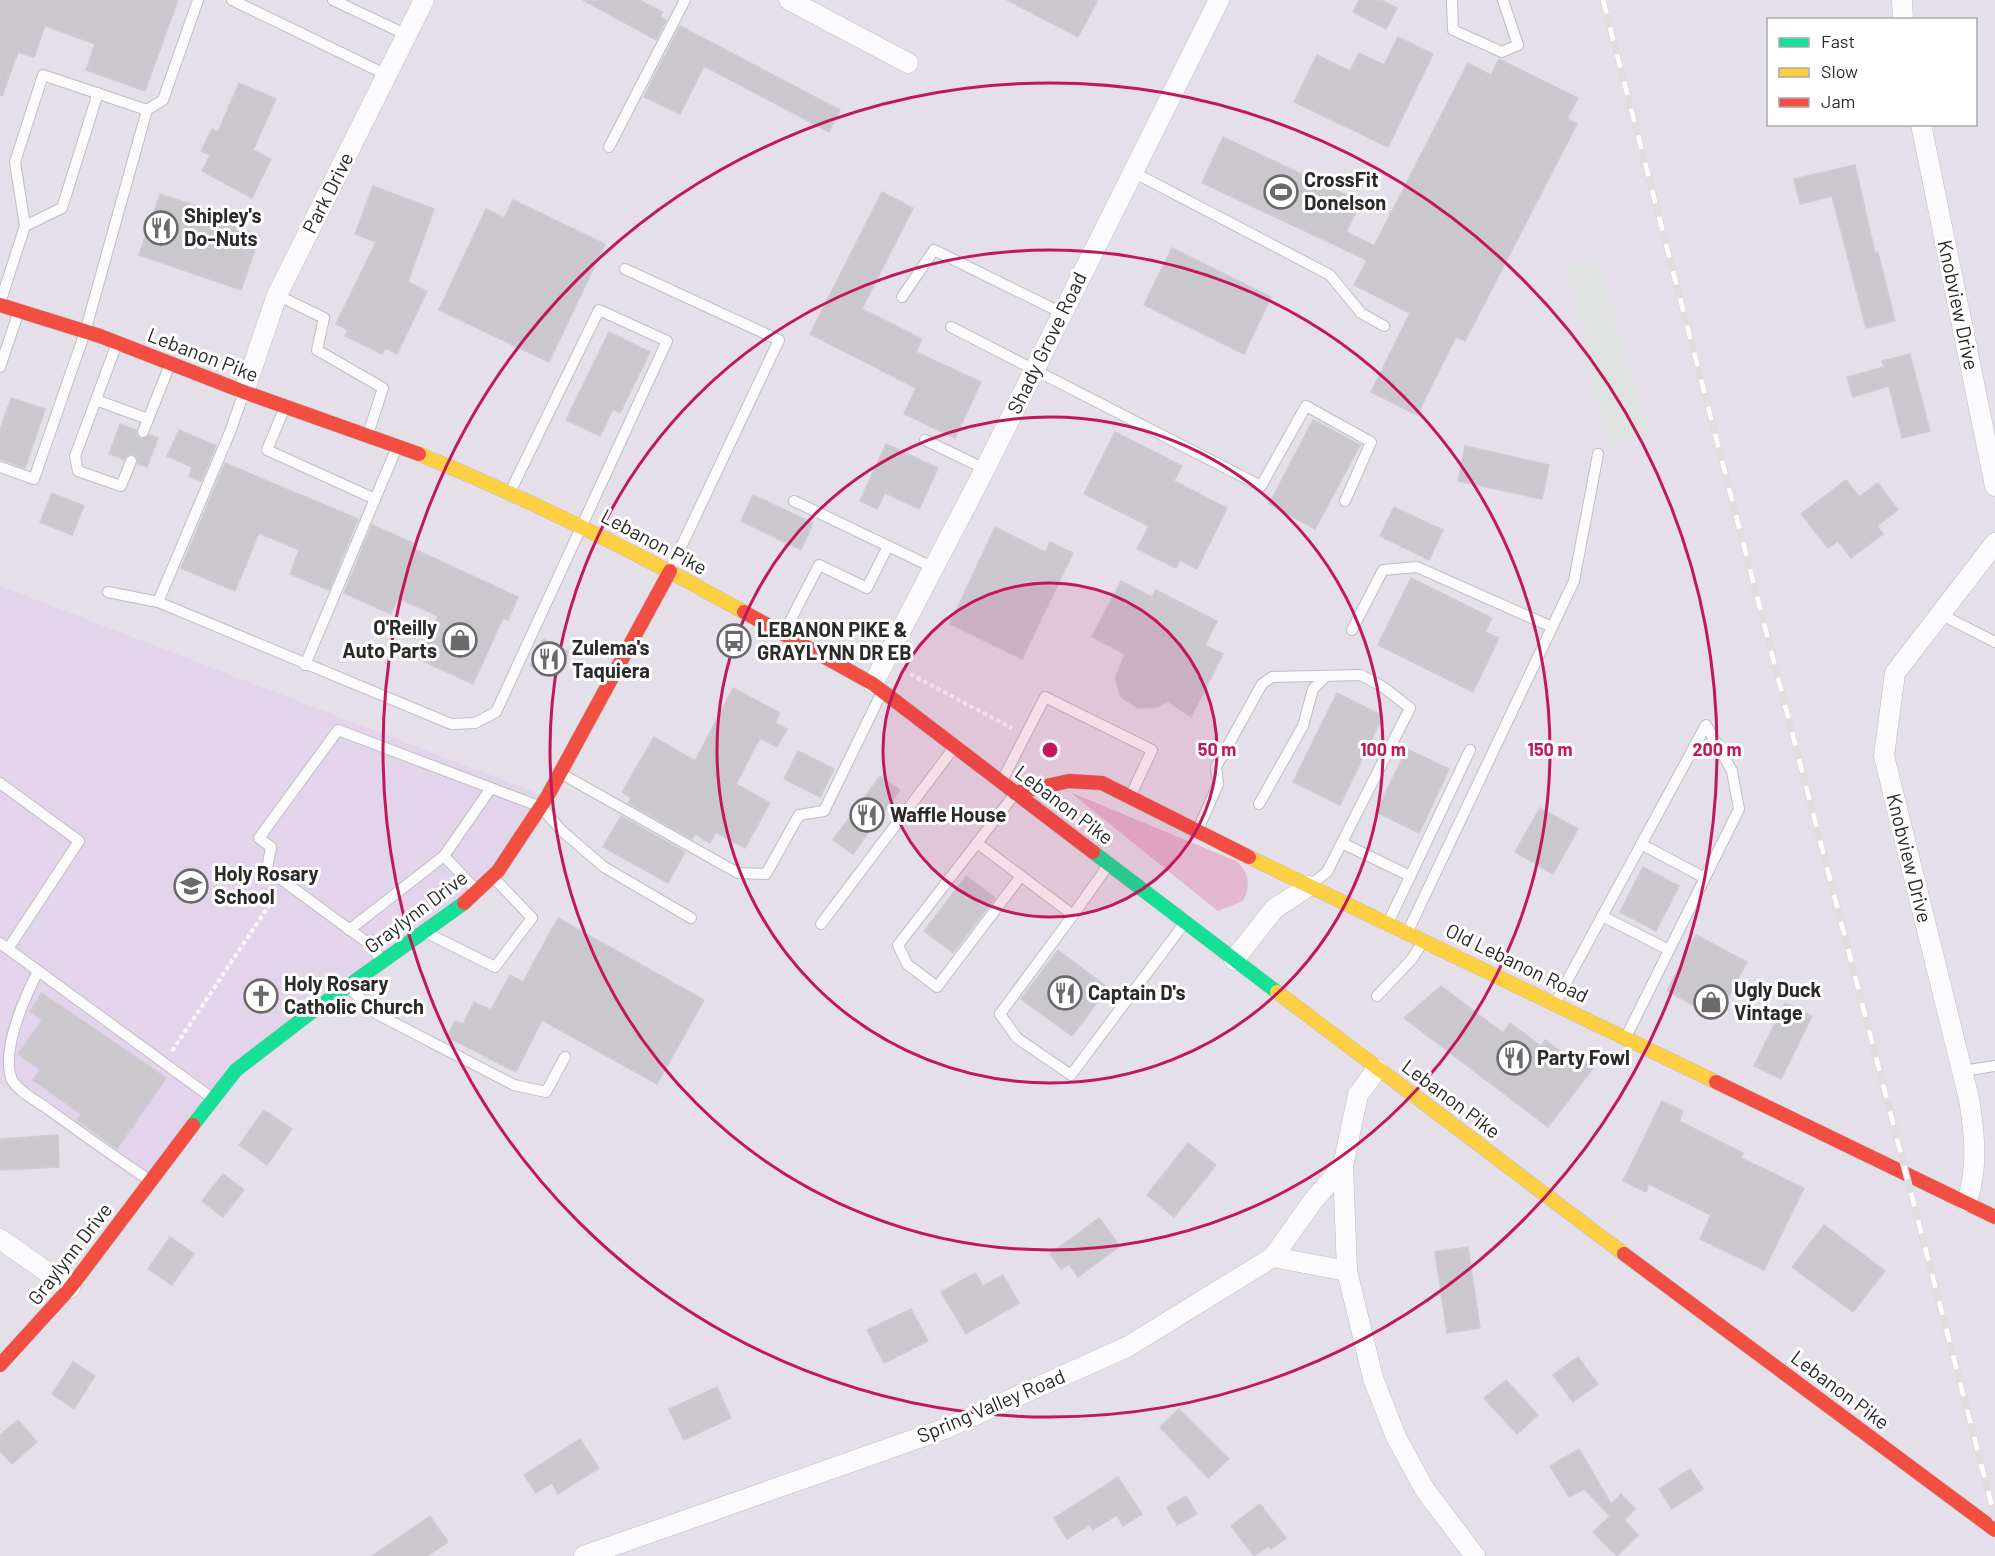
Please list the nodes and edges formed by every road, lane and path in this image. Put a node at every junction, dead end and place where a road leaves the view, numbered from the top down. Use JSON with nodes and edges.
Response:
{"nodes":[{"id":1,"x":198,"y":0,"type":"edge"},
{"id":2,"x":232,"y":0,"type":"edge"},
{"id":3,"x":333,"y":0,"type":"edge"},
{"id":4,"x":424,"y":0,"type":"edge"},
{"id":5,"x":685,"y":0,"type":"edge"},
{"id":6,"x":789,"y":0,"type":"edge"},
{"id":7,"x":1219,"y":0,"type":"edge"},
{"id":8,"x":1452,"y":0,"type":"edge"},
{"id":9,"x":1503,"y":0,"type":"edge"},
{"id":10,"x":1902,"y":0,"type":"edge"},
{"id":11,"x":1903,"y":18,"type":"edge"},
{"id":12,"x":407,"y":35,"type":"junction"},
{"id":13,"x":908,"y":63,"type":"dead end"},
{"id":14,"x":387,"y":75,"type":"junction"},
{"id":15,"x":98,"y":93,"type":"junction"},
{"id":16,"x":147,"y":110,"type":"junction"},
{"id":17,"x":1921,"y":126,"type":"edge"},
{"id":18,"x":609,"y":147,"type":"dead end"},
{"id":19,"x":1132,"y":172,"type":"junction"},
{"id":20,"x":24,"y":226,"type":"junction"},
{"id":21,"x":625,"y":269,"type":"dead end"},
{"id":22,"x":277,"y":295,"type":"junction"},
{"id":23,"x":902,"y":297,"type":"dead end"},
{"id":24,"x":0,"y":304,"type":"edge"},
{"id":25,"x":19,"y":311,"type":"junction"},
{"id":26,"x":1062,"y":313,"type":"junction"},
{"id":27,"x":1384,"y":326,"type":"dead end"},
{"id":28,"x":951,"y":327,"type":"dead end"},
{"id":29,"x":85,"y":332,"type":"junction"},
{"id":30,"x":117,"y":343,"type":"junction"},
{"id":31,"x":171,"y":364,"type":"junction"},
{"id":32,"x":0,"y":367,"type":"edge"},
{"id":33,"x":1035,"y":369,"type":"junction"},
{"id":34,"x":244,"y":392,"type":"junction"},
{"id":35,"x":96,"y":400,"type":"junction"},
{"id":36,"x":285,"y":406,"type":"junction"},
{"id":37,"x":148,"y":419,"type":"junction"},
{"id":38,"x":143,"y":432,"type":"dead end"},
{"id":39,"x":368,"y":434,"type":"junction"},
{"id":40,"x":925,"y":440,"type":"dead end"},
{"id":41,"x":398,"y":444,"type":"junction"},
{"id":42,"x":1598,"y":454,"type":"dead end"},
{"id":43,"x":131,"y":461,"type":"dead end"},
{"id":44,"x":0,"y":467,"type":"edge"},
{"id":45,"x":985,"y":469,"type":"junction"},
{"id":46,"x":1995,"y":486,"type":"edge"},
{"id":47,"x":510,"y":491,"type":"junction"},
{"id":48,"x":375,"y":499,"type":"junction"},
{"id":49,"x":794,"y":501,"type":"dead end"},
{"id":50,"x":1345,"y":501,"type":"dead end"},
{"id":51,"x":581,"y":526,"type":"junction"},
{"id":52,"x":1995,"y":543,"type":"edge"},
{"id":53,"x":888,"y":546,"type":"junction"},
{"id":54,"x":934,"y":568,"type":"junction"},
{"id":55,"x":670,"y":571,"type":"junction"},
{"id":56,"x":108,"y":592,"type":"dead end"},
{"id":57,"x":158,"y":602,"type":"junction"},
{"id":58,"x":1940,"y":614,"type":"junction"},
{"id":59,"x":1552,"y":627,"type":"junction"},
{"id":60,"x":1352,"y":630,"type":"dead end"},
{"id":61,"x":784,"y":634,"type":"junction"},
{"id":62,"x":1995,"y":642,"type":"edge"},
{"id":63,"x":305,"y":665,"type":"junction"},
{"id":64,"x":910,"y":674,"type":"dead end"},
{"id":65,"x":1326,"y":676,"type":"junction"},
{"id":66,"x":878,"y":687,"type":"junction"},
{"id":67,"x":1025,"y":735,"type":"junction"},
{"id":68,"x":955,"y":747,"type":"junction"},
{"id":69,"x":1470,"y":750,"type":"dead end"},
{"id":70,"x":560,"y":773,"type":"junction"},
{"id":71,"x":1002,"y":782,"type":"junction"},
{"id":72,"x":0,"y":783,"type":"edge"},
{"id":73,"x":491,"y":788,"type":"junction"},
{"id":74,"x":1015,"y":793,"type":"junction"},
{"id":75,"x":1130,"y":797,"type":"junction"},
{"id":76,"x":1259,"y":804,"type":"dead end"},
{"id":77,"x":541,"y":807,"type":"junction"},
{"id":78,"x":1197,"y":832,"type":"junction"},
{"id":79,"x":977,"y":843,"type":"junction"},
{"id":80,"x":1342,"y":843,"type":"junction"},
{"id":81,"x":1641,"y":844,"type":"junction"},
{"id":82,"x":444,"y":856,"type":"junction"},
{"id":83,"x":1109,"y":864,"type":"junction"},
{"id":84,"x":1021,"y":876,"type":"junction"},
{"id":85,"x":1410,"y":876,"type":"junction"},
{"id":86,"x":492,"y":877,"type":"junction"},
{"id":87,"x":1705,"y":878,"type":"junction"},
{"id":88,"x":1309,"y":886,"type":"junction"},
{"id":89,"x":477,"y":891,"type":"junction"},
{"id":90,"x":266,"y":910,"type":"dead end"},
{"id":91,"x":1072,"y":915,"type":"junction"},
{"id":92,"x":1602,"y":916,"type":"junction"},
{"id":93,"x":691,"y":918,"type":"dead end"},
{"id":94,"x":1185,"y":922,"type":"junction"},
{"id":95,"x":1388,"y":923,"type":"junction"},
{"id":96,"x":821,"y":924,"type":"dead end"},
{"id":97,"x":350,"y":930,"type":"junction"},
{"id":98,"x":424,"y":932,"type":"junction"},
{"id":99,"x":1407,"y":932,"type":"junction"},
{"id":100,"x":1424,"y":940,"type":"junction"},
{"id":101,"x":4,"y":946,"type":"edge"},
{"id":102,"x":1669,"y":951,"type":"junction"},
{"id":103,"x":1234,"y":960,"type":"junction"},
{"id":104,"x":382,"y":962,"type":"junction"},
{"id":105,"x":39,"y":971,"type":"junction"},
{"id":106,"x":348,"y":987,"type":"junction"},
{"id":107,"x":1377,"y":996,"type":"dead end"},
{"id":108,"x":1554,"y":1004,"type":"junction"},
{"id":109,"x":1625,"y":1038,"type":"junction"},
{"id":110,"x":565,"y":1058,"type":"dead end"},
{"id":111,"x":164,"y":1063,"type":"junction"},
{"id":112,"x":1995,"y":1066,"type":"edge"},
{"id":113,"x":1377,"y":1069,"type":"junction"},
{"id":114,"x":1962,"y":1071,"type":"junction"},
{"id":115,"x":213,"y":1098,"type":"junction"},
{"id":116,"x":1343,"y":1166,"type":"junction"},
{"id":117,"x":150,"y":1180,"type":"junction"},
{"id":118,"x":1967,"y":1202,"type":"junction"},
{"id":119,"x":1995,"y":1216,"type":"edge"},
{"id":120,"x":0,"y":1239,"type":"edge"},
{"id":121,"x":1273,"y":1257,"type":"junction"},
{"id":122,"x":1347,"y":1271,"type":"junction"},
{"id":123,"x":70,"y":1288,"type":"junction"},
{"id":124,"x":0,"y":1365,"type":"edge"},
{"id":125,"x":1995,"y":1530,"type":"edge"},
{"id":126,"x":584,"y":1556,"type":"edge"},
{"id":127,"x":1475,"y":1556,"type":"edge"}],
"edges":[{"from":1,"to":16,"type":"lane"},
{"from":2,"to":14,"type":"lane"},
{"from":3,"to":12,"type":"lane"},
{"from":4,"to":12,"type":"street","name":"Park Drive"},
{"from":5,"to":18,"type":"lane"},
{"from":6,"to":13,"type":"street"},
{"from":7,"to":19,"type":"street","name":"Shady Grove Road"},
{"from":8,"to":9,"type":"lane"},
{"from":10,"to":11,"type":"street"},
{"from":12,"to":14,"type":"street","name":"Park Drive"},
{"from":14,"to":22,"type":"street","name":"Park Drive"},
{"from":15,"to":16,"type":"lane"},
{"from":15,"to":20,"type":"lane"},
{"from":15,"to":20,"type":"lane"},
{"from":16,"to":29,"type":"lane"},
{"from":17,"to":46,"type":"street","name":"Knobview Drive"},
{"from":19,"to":26,"type":"street","name":"Shady Grove Road"},
{"from":19,"to":27,"type":"lane"},
{"from":20,"to":24,"type":"lane"},
{"from":21,"to":55,"type":"lane"},
{"from":22,"to":34,"type":"street","name":"Park Drive"},
{"from":22,"to":39,"type":"lane"},
{"from":23,"to":26,"type":"lane"},
{"from":24,"to":25,"type":"main road","name":"Lebanon Pike"},
{"from":25,"to":29,"type":"main road","name":"Lebanon Pike"},
{"from":25,"to":32,"type":"lane"},
{"from":26,"to":33,"type":"street","name":"Shady Grove Road"},
{"from":28,"to":33,"type":"lane"},
{"from":29,"to":30,"type":"main road","name":"Lebanon Pike"},
{"from":29,"to":44,"type":"lane"},
{"from":30,"to":31,"type":"main road","name":"Lebanon Pike"},
{"from":30,"to":35,"type":"lane"},
{"from":31,"to":34,"type":"main road","name":"Lebanon Pike"},
{"from":31,"to":37,"type":"lane"},
{"from":33,"to":45,"type":"street","name":"Shady Grove Road"},
{"from":33,"to":50,"type":"lane"},
{"from":34,"to":36,"type":"main road","name":"Lebanon Pike"},
{"from":34,"to":57,"type":"lane"},
{"from":35,"to":37,"type":"lane"},
{"from":35,"to":43,"type":"lane"},
{"from":36,"to":39,"type":"main road","name":"Lebanon Pike"},
{"from":36,"to":48,"type":"lane"},
{"from":37,"to":38,"type":"lane"},
{"from":39,"to":41,"type":"main road","name":"Lebanon Pike"},
{"from":40,"to":45,"type":"lane"},
{"from":41,"to":47,"type":"main road","name":"Lebanon Pike"},
{"from":41,"to":48,"type":"lane"},
{"from":42,"to":59,"type":"lane"},
{"from":45,"to":54,"type":"street","name":"Shady Grove Road"},
{"from":47,"to":51,"type":"main road","name":"Lebanon Pike"},
{"from":47,"to":51,"type":"lane"},
{"from":48,"to":63,"type":"lane"},
{"from":49,"to":53,"type":"lane"},
{"from":51,"to":55,"type":"main road","name":"Lebanon Pike"},
{"from":51,"to":63,"type":"lane"},
{"from":52,"to":58,"type":"street","name":"Knobview Drive"},
{"from":53,"to":54,"type":"lane"},
{"from":53,"to":61,"type":"lane"},
{"from":54,"to":66,"type":"street","name":"Shady Grove Road"},
{"from":55,"to":61,"type":"main road","name":"Lebanon Pike"},
{"from":55,"to":70,"type":"main road","name":"Graylynn Drive"},
{"from":56,"to":57,"type":"lane"},
{"from":57,"to":63,"type":"lane"},
{"from":58,"to":62,"type":"lane"},
{"from":58,"to":114,"type":"street","name":"Knobview Drive"},
{"from":59,"to":60,"type":"lane"},
{"from":59,"to":99,"type":"lane"},
{"from":61,"to":66,"type":"main road","name":"Lebanon Pike"},
{"from":64,"to":67,"type":"path"},
{"from":65,"to":76,"type":"lane"},
{"from":65,"to":78,"type":"lane"},
{"from":65,"to":80,"type":"lane"},
{"from":66,"to":68,"type":"main road","name":"Lebanon Pike"},
{"from":66,"to":70,"type":"lane"},
{"from":67,"to":71,"type":"lane"},
{"from":67,"to":75,"type":"lane"},
{"from":68,"to":71,"type":"main road","name":"Lebanon Pike"},
{"from":68,"to":96,"type":"lane"},
{"from":69,"to":85,"type":"lane"},
{"from":70,"to":77,"type":"main road","name":"Graylynn Drive"},
{"from":71,"to":74,"type":"main road","name":"Lebanon Pike"},
{"from":72,"to":101,"type":"lane"},
{"from":73,"to":77,"type":"lane"},
{"from":73,"to":82,"type":"lane"},
{"from":73,"to":97,"type":"lane"},
{"from":74,"to":75,"type":"main road","name":"Old Lebanon Road"},
{"from":74,"to":79,"type":"lane"},
{"from":74,"to":83,"type":"main road","name":"Lebanon Pike"},
{"from":75,"to":78,"type":"main road","name":"Old Lebanon Road"},
{"from":77,"to":86,"type":"main road","name":"Graylynn Drive"},
{"from":77,"to":93,"type":"lane"},
{"from":78,"to":88,"type":"main road","name":"Old Lebanon Road"},
{"from":79,"to":84,"type":"lane"},
{"from":79,"to":84,"type":"lane"},
{"from":80,"to":85,"type":"lane"},
{"from":80,"to":88,"type":"lane"},
{"from":81,"to":87,"type":"lane"},
{"from":81,"to":87,"type":"lane"},
{"from":81,"to":92,"type":"lane"},
{"from":82,"to":89,"type":"lane"},
{"from":82,"to":97,"type":"lane"},
{"from":83,"to":91,"type":"lane"},
{"from":83,"to":94,"type":"main road","name":"Lebanon Pike"},
{"from":84,"to":91,"type":"lane"},
{"from":85,"to":95,"type":"lane"},
{"from":86,"to":89,"type":"main road","name":"Graylynn Drive"},
{"from":86,"to":98,"type":"lane"},
{"from":87,"to":102,"type":"lane"},
{"from":88,"to":95,"type":"main road","name":"Old Lebanon Road"},
{"from":88,"to":103,"type":"street"},
{"from":89,"to":98,"type":"main road","name":"Graylynn Drive"},
{"from":90,"to":111,"type":"path"},
{"from":91,"to":94,"type":"lane"},
{"from":92,"to":102,"type":"lane"},
{"from":92,"to":108,"type":"lane"},
{"from":94,"to":103,"type":"main road","name":"Lebanon Pike"},
{"from":95,"to":99,"type":"main road","name":"Old Lebanon Road"},
{"from":97,"to":104,"type":"lane"},
{"from":98,"to":104,"type":"main road","name":"Graylynn Drive"},
{"from":99,"to":100,"type":"main road","name":"Old Lebanon Road"},
{"from":100,"to":107,"type":"lane"},
{"from":100,"to":108,"type":"main road","name":"Old Lebanon Road"},
{"from":101,"to":105,"type":"lane"},
{"from":102,"to":109,"type":"lane"},
{"from":103,"to":113,"type":"main road","name":"Lebanon Pike"},
{"from":104,"to":106,"type":"main road","name":"Graylynn Drive"},
{"from":105,"to":111,"type":"lane"},
{"from":105,"to":117,"type":"lane"},
{"from":106,"to":110,"type":"lane"},
{"from":106,"to":115,"type":"main road","name":"Graylynn Drive"},
{"from":108,"to":109,"type":"main road","name":"Old Lebanon Road"},
{"from":109,"to":118,"type":"main road","name":"Old Lebanon Road"},
{"from":111,"to":115,"type":"lane"},
{"from":112,"to":114,"type":"lane"},
{"from":113,"to":116,"type":"street"},
{"from":113,"to":125,"type":"main road","name":"Lebanon Pike"},
{"from":114,"to":118,"type":"street","name":"Knobview Drive"},
{"from":115,"to":117,"type":"main road","name":"Graylynn Drive"},
{"from":116,"to":121,"type":"street","name":"Spring Valley Road"},
{"from":116,"to":122,"type":"street"},
{"from":117,"to":123,"type":"main road","name":"Graylynn Drive"},
{"from":118,"to":119,"type":"main road","name":"Old Lebanon Road"},
{"from":120,"to":123,"type":"street"},
{"from":121,"to":122,"type":"street"},
{"from":121,"to":126,"type":"street","name":"Spring Valley Road"},
{"from":122,"to":127,"type":"street"},
{"from":123,"to":124,"type":"main road","name":"Graylynn Drive"}]}
